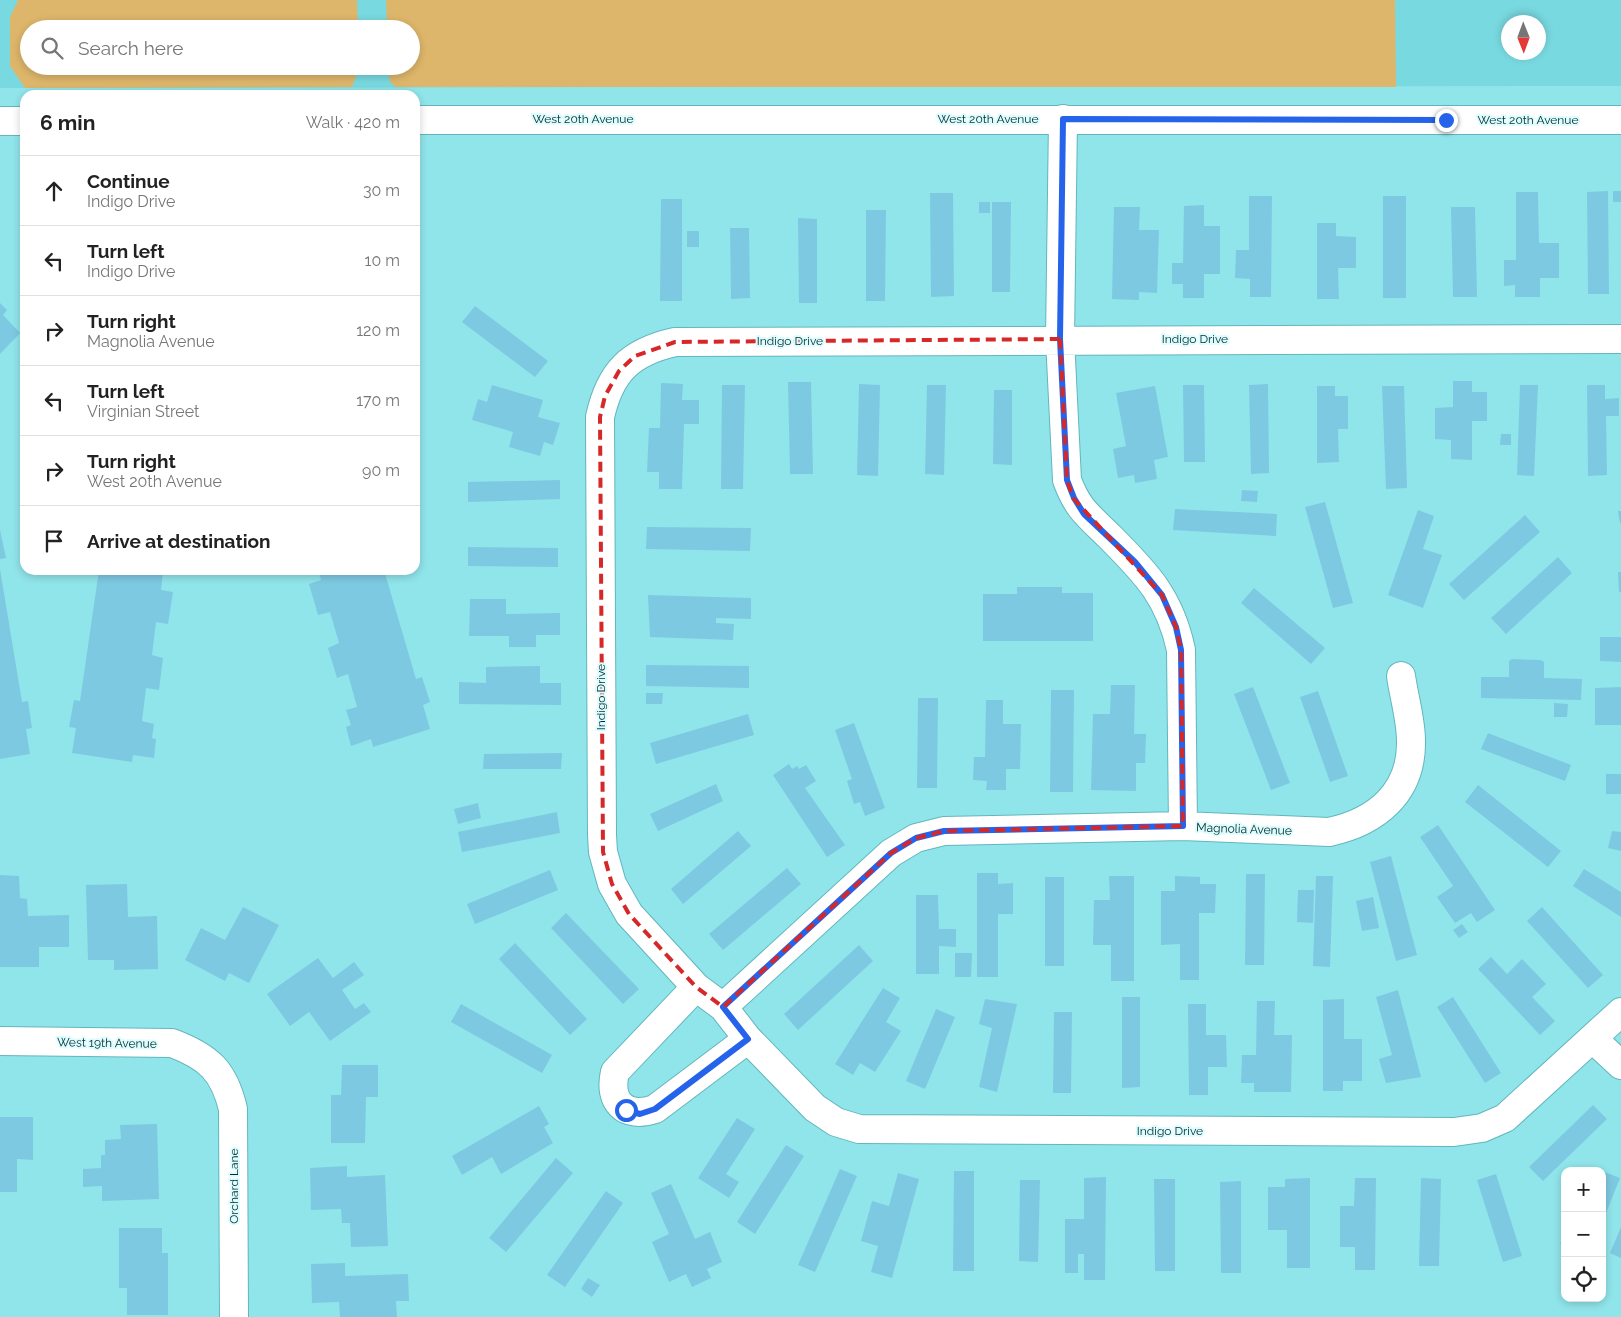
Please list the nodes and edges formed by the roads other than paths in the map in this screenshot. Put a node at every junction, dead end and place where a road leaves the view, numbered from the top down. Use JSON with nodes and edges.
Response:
{"nodes":[{"id":1,"x":1063,"y":119,"type":"junction"},
{"id":2,"x":420,"y":120,"type":"edge"},
{"id":3,"x":1621,"y":120,"type":"edge"},
{"id":4,"x":0,"y":121,"type":"edge"},
{"id":5,"x":20,"y":121,"type":"edge"},
{"id":6,"x":1060,"y":339,"type":"junction"},
{"id":7,"x":1621,"y":339,"type":"edge"},
{"id":8,"x":1401,"y":676,"type":"dead end"},
{"id":9,"x":1183,"y":826,"type":"junction"},
{"id":10,"x":696,"y":986,"type":"junction"},
{"id":11,"x":723,"y":1007,"type":"junction"},
{"id":12,"x":1621,"y":1012,"type":"edge"},
{"id":13,"x":748,"y":1039,"type":"junction"},
{"id":14,"x":1593,"y":1039,"type":"junction"},
{"id":15,"x":0,"y":1041,"type":"edge"},
{"id":16,"x":209,"y":1061,"type":"joint"},
{"id":17,"x":1621,"y":1065,"type":"edge"},
{"id":18,"x":234,"y":1317,"type":"edge"}],
"edges":[{"from":1,"to":2,"type":"street","name":"West 20th Avenue"},
{"from":1,"to":3,"type":"street","name":"West 20th Avenue"},
{"from":1,"to":6,"type":"street"},
{"from":4,"to":5,"type":"street"},
{"from":6,"to":7,"type":"street","name":"Indigo Drive"},
{"from":6,"to":9,"type":"street"},
{"from":6,"to":10,"type":"street","name":"Indigo Drive"},
{"from":8,"to":9,"type":"street","name":"Magnolia Avenue"},
{"from":9,"to":11,"type":"street","name":"Magnolia Avenue"},
{"from":10,"to":11,"type":"street","name":"Indigo Drive"},
{"from":10,"to":13,"type":"street"},
{"from":11,"to":13,"type":"street","name":"Indigo Drive"},
{"from":12,"to":14,"type":"street","name":"Indigo Drive"},
{"from":13,"to":14,"type":"street","name":"Indigo Drive"},
{"from":14,"to":17,"type":"street"},
{"from":15,"to":16,"type":"street","name":"West 19th Avenue"},
{"from":16,"to":18,"type":"street","name":"Orchard Lane"}]}
